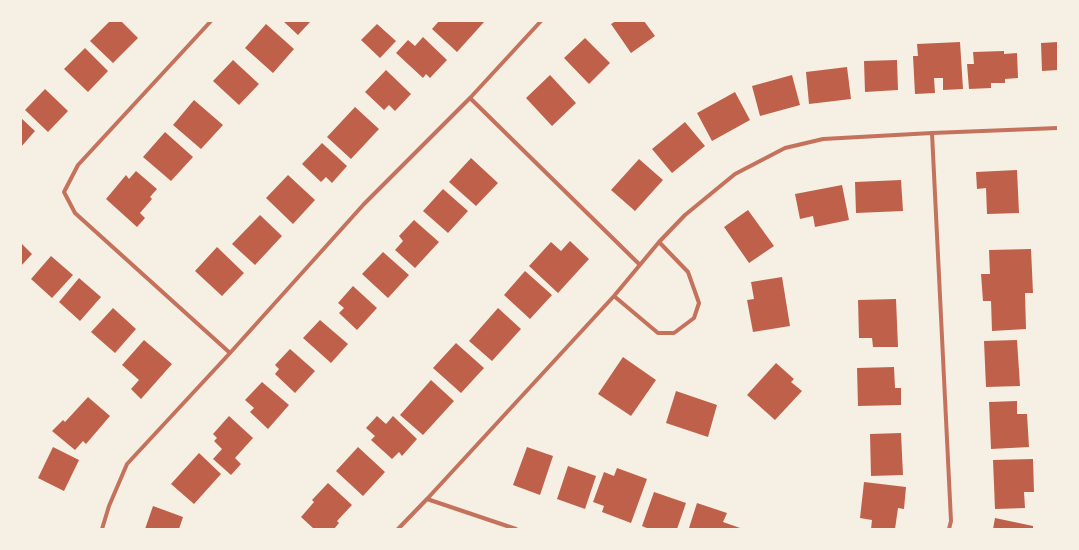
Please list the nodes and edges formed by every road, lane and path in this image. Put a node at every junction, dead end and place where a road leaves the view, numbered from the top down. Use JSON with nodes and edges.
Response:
{"nodes":[{"id":1,"x":211,"y":21,"type":"edge"},
{"id":2,"x":541,"y":21,"type":"edge"},
{"id":3,"x":470,"y":98,"type":"junction"},
{"id":4,"x":1058,"y":128,"type":"edge"},
{"id":5,"x":932,"y":133,"type":"junction"},
{"id":6,"x":658,"y":242,"type":"junction"},
{"id":7,"x":639,"y":264,"type":"junction"},
{"id":8,"x":614,"y":296,"type":"junction"},
{"id":9,"x":230,"y":353,"type":"junction"},
{"id":10,"x":427,"y":499,"type":"junction"},
{"id":11,"x":102,"y":529,"type":"edge"},
{"id":12,"x":398,"y":529,"type":"edge"},
{"id":13,"x":516,"y":529,"type":"edge"},
{"id":14,"x":949,"y":529,"type":"edge"}],
"edges":[{"from":1,"to":9,"type":"street"},
{"from":2,"to":3,"type":"street"},
{"from":3,"to":7,"type":"street"},
{"from":3,"to":9,"type":"street"},
{"from":4,"to":5,"type":"street"},
{"from":5,"to":6,"type":"street"},
{"from":5,"to":14,"type":"street"},
{"from":6,"to":7,"type":"street"},
{"from":6,"to":8,"type":"street"},
{"from":7,"to":8,"type":"street"},
{"from":8,"to":10,"type":"street"},
{"from":9,"to":11,"type":"street"},
{"from":10,"to":12,"type":"street"},
{"from":10,"to":13,"type":"street"}]}
